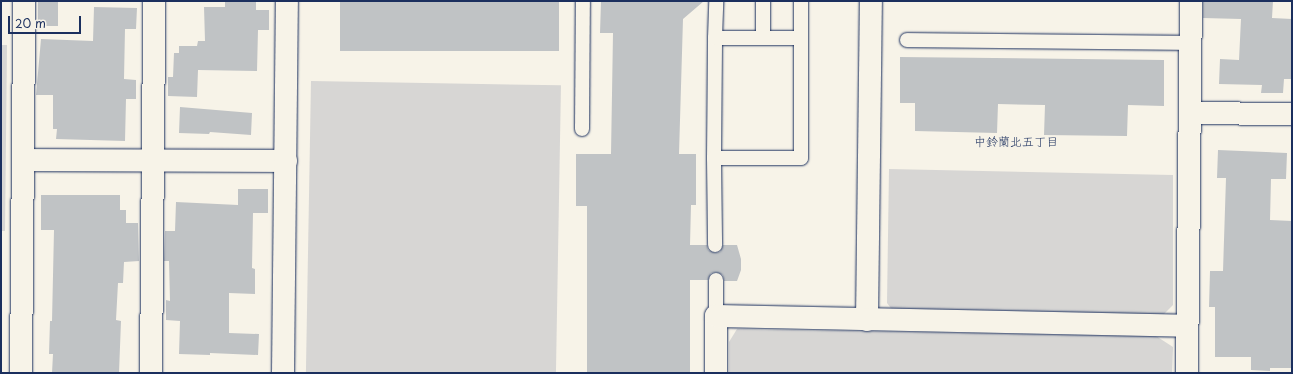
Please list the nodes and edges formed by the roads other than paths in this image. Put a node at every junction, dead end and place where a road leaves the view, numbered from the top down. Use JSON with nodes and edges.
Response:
{"nodes":[{"id":1,"x":24,"y":1,"type":"edge"},
{"id":2,"x":154,"y":1,"type":"edge"},
{"id":3,"x":287,"y":1,"type":"edge"},
{"id":4,"x":583,"y":1,"type":"edge"},
{"id":5,"x":716,"y":1,"type":"edge"},
{"id":6,"x":763,"y":1,"type":"edge"},
{"id":7,"x":801,"y":1,"type":"edge"},
{"id":8,"x":871,"y":1,"type":"edge"},
{"id":9,"x":1191,"y":1,"type":"edge"},
{"id":10,"x":715,"y":38,"type":"junction"},
{"id":11,"x":763,"y":38,"type":"junction"},
{"id":12,"x":801,"y":38,"type":"junction"},
{"id":13,"x":907,"y":40,"type":"dead end"},
{"id":14,"x":1191,"y":42,"type":"junction"},
{"id":15,"x":1191,"y":113,"type":"junction"},
{"id":16,"x":1292,"y":114,"type":"edge"},
{"id":17,"x":582,"y":129,"type":"dead end"},
{"id":18,"x":714,"y":158,"type":"junction"},
{"id":19,"x":23,"y":160,"type":"junction"},
{"id":20,"x":286,"y":161,"type":"junction"},
{"id":21,"x":152,"y":162,"type":"junction"},
{"id":22,"x":715,"y":245,"type":"dead end"},
{"id":23,"x":716,"y":280,"type":"dead end"},
{"id":24,"x":716,"y":316,"type":"junction"},
{"id":25,"x":867,"y":320,"type":"junction"},
{"id":26,"x":1187,"y":326,"type":"junction"},
{"id":27,"x":20,"y":373,"type":"edge"},
{"id":28,"x":151,"y":373,"type":"edge"},
{"id":29,"x":284,"y":373,"type":"edge"},
{"id":30,"x":716,"y":373,"type":"edge"},
{"id":31,"x":1187,"y":373,"type":"edge"}],
"edges":[{"from":1,"to":19,"type":"street"},
{"from":2,"to":21,"type":"street"},
{"from":3,"to":20,"type":"street"},
{"from":4,"to":17,"type":"lane"},
{"from":5,"to":10,"type":"lane"},
{"from":6,"to":11,"type":"lane"},
{"from":7,"to":12,"type":"lane"},
{"from":8,"to":25,"type":"street"},
{"from":9,"to":14,"type":"street"},
{"from":10,"to":11,"type":"lane"},
{"from":10,"to":18,"type":"lane"},
{"from":11,"to":12,"type":"lane"},
{"from":12,"to":18,"type":"lane"},
{"from":13,"to":14,"type":"lane"},
{"from":14,"to":15,"type":"street"},
{"from":15,"to":16,"type":"street"},
{"from":15,"to":26,"type":"street"},
{"from":18,"to":22,"type":"lane"},
{"from":19,"to":21,"type":"street"},
{"from":19,"to":27,"type":"street"},
{"from":20,"to":21,"type":"street"},
{"from":20,"to":29,"type":"street"},
{"from":21,"to":28,"type":"street"},
{"from":23,"to":24,"type":"lane"},
{"from":24,"to":25,"type":"street"},
{"from":24,"to":30,"type":"street"},
{"from":25,"to":26,"type":"street"},
{"from":26,"to":31,"type":"street"}]}
